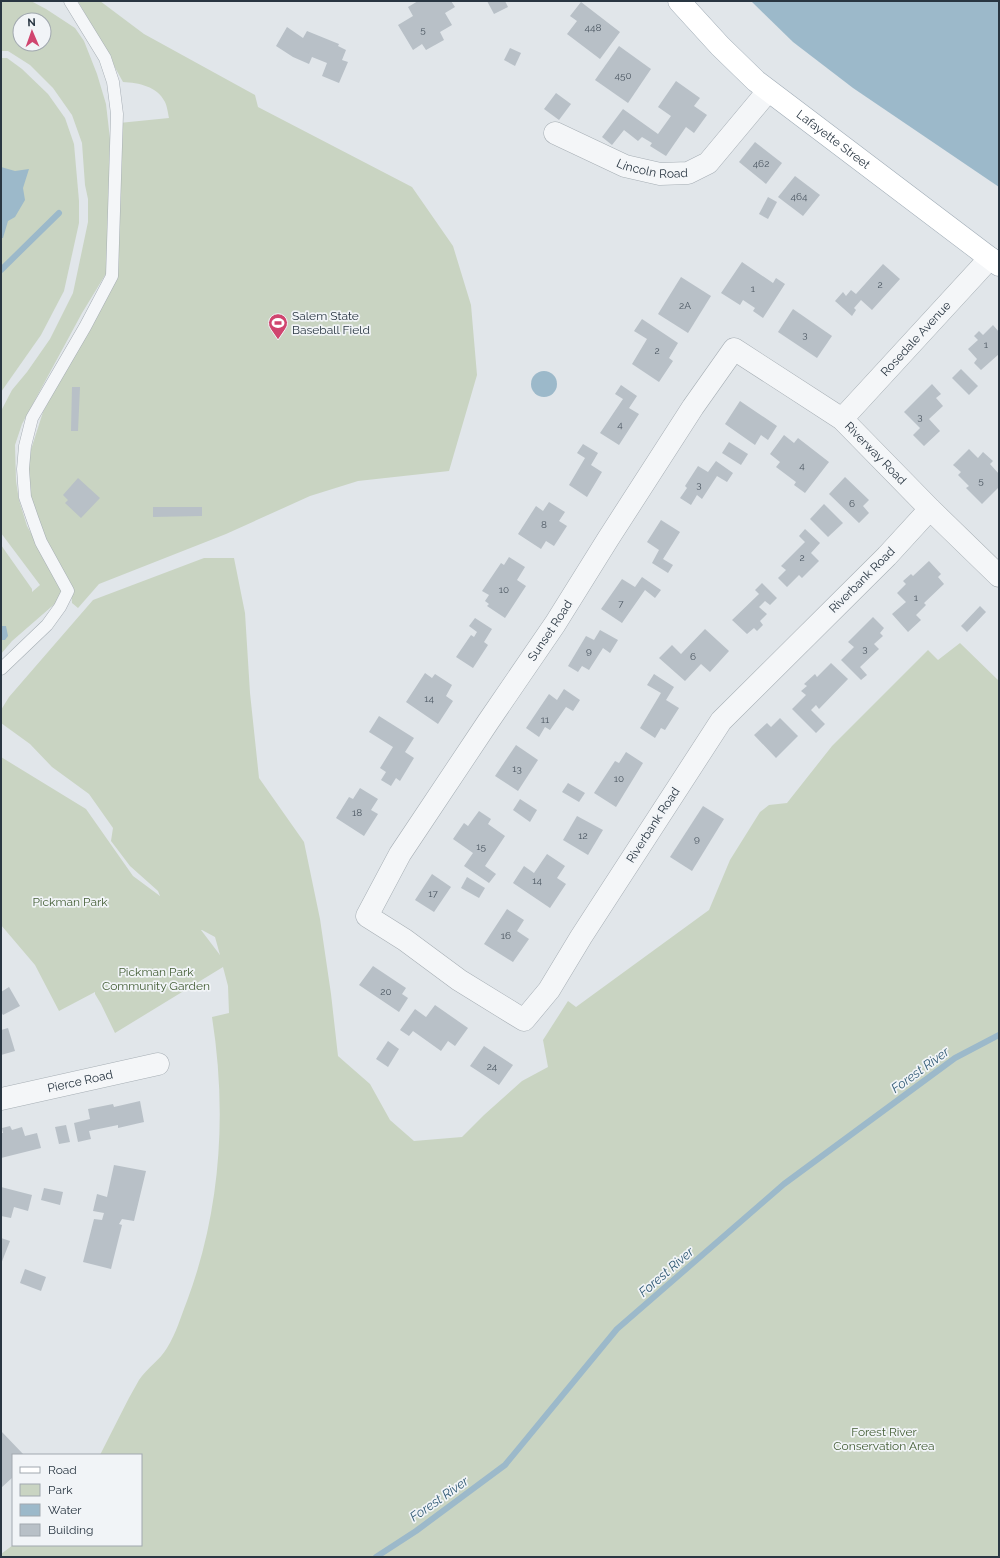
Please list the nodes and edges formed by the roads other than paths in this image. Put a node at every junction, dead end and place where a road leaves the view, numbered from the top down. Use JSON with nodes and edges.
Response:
{"nodes":[{"id":1,"x":70,"y":1,"type":"edge"},
{"id":2,"x":679,"y":1,"type":"edge"},
{"id":3,"x":768,"y":91,"type":"junction"},
{"id":4,"x":555,"y":133,"type":"dead end"},
{"id":5,"x":994,"y":261,"type":"edge"},
{"id":6,"x":736,"y":351,"type":"joint"},
{"id":7,"x":842,"y":419,"type":"junction"},
{"id":8,"x":930,"y":509,"type":"junction"},
{"id":9,"x":999,"y":576,"type":"edge"},
{"id":10,"x":1,"y":669,"type":"edge"},
{"id":11,"x":367,"y":916,"type":"joint"},
{"id":12,"x":158,"y":1064,"type":"dead end"},
{"id":13,"x":1,"y":1099,"type":"edge"}],
"edges":[{"from":1,"to":10,"type":"lane"},
{"from":2,"to":3,"type":"main road","name":"Lafayette Street"},
{"from":3,"to":4,"type":"street","name":"Lincoln Road"},
{"from":3,"to":5,"type":"main road","name":"Lafayette Street"},
{"from":5,"to":7,"type":"street","name":"Rosedale Avenue"},
{"from":6,"to":7,"type":"street","name":"Riverway Road"},
{"from":6,"to":11,"type":"street","name":"Sunset Road"},
{"from":7,"to":8,"type":"street","name":"Riverway Road"},
{"from":8,"to":9,"type":"street","name":"Riverway Road"},
{"from":8,"to":11,"type":"street","name":"Riverbank Road"},
{"from":12,"to":13,"type":"street","name":"Pierce Road"}]}
